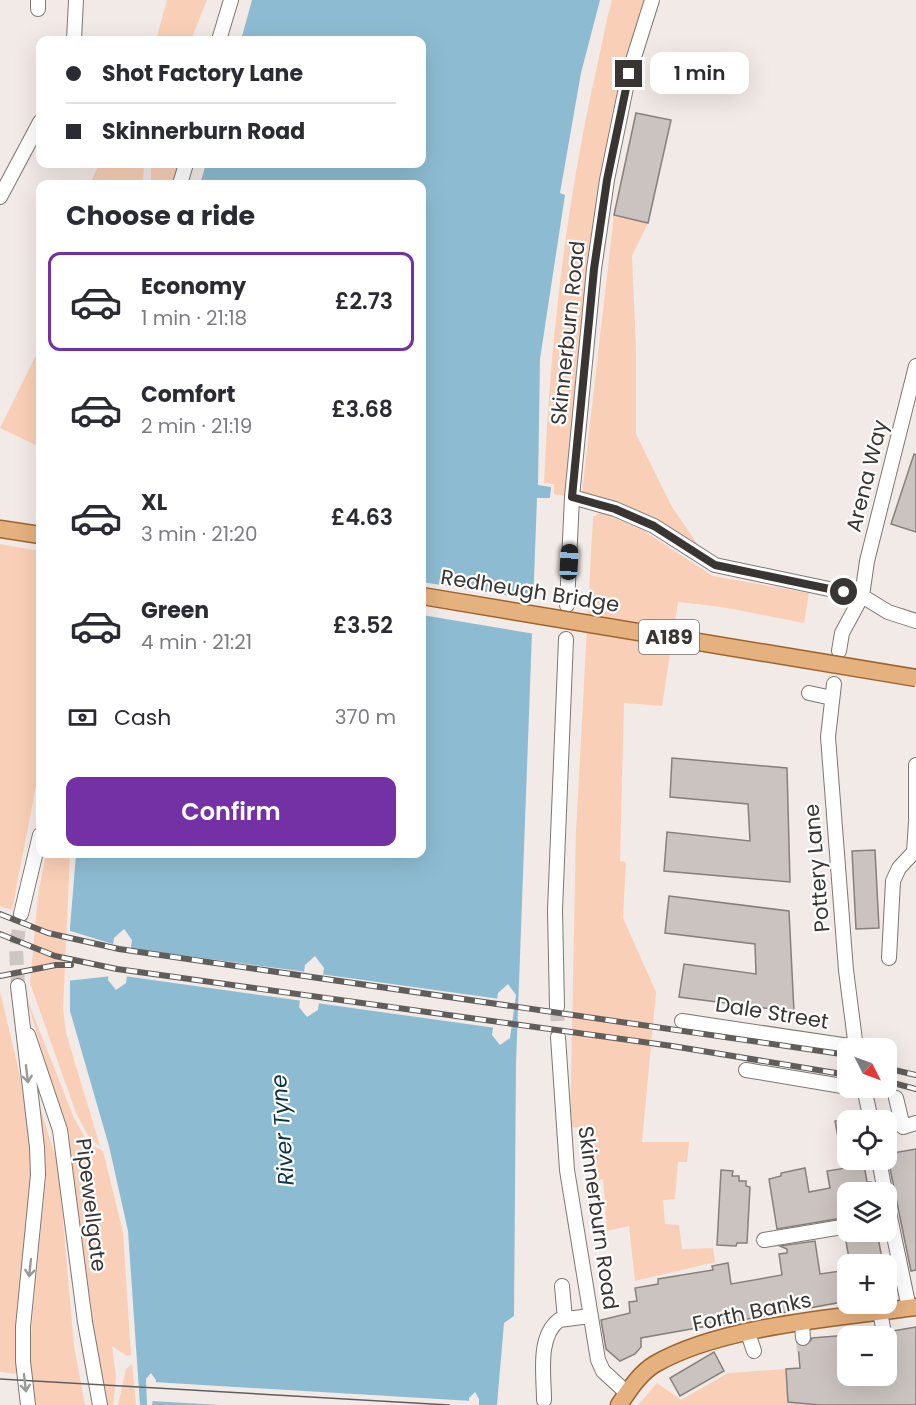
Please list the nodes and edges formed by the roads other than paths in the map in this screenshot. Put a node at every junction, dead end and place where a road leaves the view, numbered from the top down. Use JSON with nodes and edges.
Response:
{"nodes":[{"id":1,"x":76,"y":0,"type":"edge"},
{"id":2,"x":231,"y":0,"type":"edge"},
{"id":3,"x":652,"y":0,"type":"edge"},
{"id":4,"x":74,"y":36,"type":"edge"},
{"id":5,"x":220,"y":36,"type":"edge"},
{"id":6,"x":36,"y":130,"type":"edge"},
{"id":7,"x":0,"y":197,"type":"edge"},
{"id":8,"x":916,"y":366,"type":"edge"},
{"id":9,"x":572,"y":497,"type":"junction"},
{"id":10,"x":0,"y":529,"type":"edge"},
{"id":11,"x":36,"y":534,"type":"edge"},
{"id":12,"x":862,"y":596,"type":"junction"},
{"id":13,"x":426,"y":597,"type":"edge"},
{"id":14,"x":567,"y":605,"type":"dead end"},
{"id":15,"x":916,"y":621,"type":"edge"},
{"id":16,"x":566,"y":639,"type":"dead end"},
{"id":17,"x":839,"y":651,"type":"dead end"},
{"id":18,"x":916,"y":678,"type":"edge"},
{"id":19,"x":834,"y":684,"type":"dead end"},
{"id":20,"x":809,"y":693,"type":"dead end"},
{"id":21,"x":832,"y":698,"type":"junction"},
{"id":22,"x":916,"y":765,"type":"edge"},
{"id":23,"x":916,"y":820,"type":"edge"},
{"id":24,"x":36,"y":852,"type":"edge"},
{"id":25,"x":21,"y":914,"type":"tunnel mouth"},
{"id":26,"x":889,"y":958,"type":"dead end"},
{"id":27,"x":18,"y":986,"type":"tunnel mouth"},
{"id":28,"x":557,"y":1007,"type":"tunnel mouth"},
{"id":29,"x":21,"y":1016,"type":"junction"},
{"id":30,"x":682,"y":1021,"type":"dead end"},
{"id":31,"x":558,"y":1037,"type":"tunnel mouth"},
{"id":32,"x":855,"y":1038,"type":"edge"},
{"id":33,"x":837,"y":1045,"type":"edge"},
{"id":34,"x":746,"y":1070,"type":"dead end"},
{"id":35,"x":837,"y":1085,"type":"edge"},
{"id":36,"x":896,"y":1098,"type":"dead end"},
{"id":37,"x":916,"y":1123,"type":"edge"},
{"id":38,"x":837,"y":1228,"type":"edge"},
{"id":39,"x":764,"y":1240,"type":"dead end"},
{"id":40,"x":895,"y":1242,"type":"edge"},
{"id":41,"x":562,"y":1286,"type":"dead end"},
{"id":42,"x":912,"y":1307,"type":"edge"},
{"id":43,"x":897,"y":1309,"type":"edge"},
{"id":44,"x":872,"y":1314,"type":"edge"},
{"id":45,"x":590,"y":1316,"type":"junction"},
{"id":46,"x":564,"y":1319,"type":"junction"},
{"id":47,"x":748,"y":1333,"type":"junction"},
{"id":48,"x":754,"y":1351,"type":"dead end"},
{"id":49,"x":623,"y":1399,"type":"edge"},
{"id":50,"x":544,"y":1400,"type":"dead end"},
{"id":51,"x":28,"y":1405,"type":"edge"},
{"id":52,"x":100,"y":1405,"type":"edge"}],
"edges":[{"from":1,"to":4,"type":"street"},
{"from":2,"to":5,"type":"street"},
{"from":3,"to":9,"type":"street","name":"Skinnerburn Road"},
{"from":6,"to":7,"type":"street"},
{"from":8,"to":12,"type":"street","name":"Arena Way"},
{"from":9,"to":12,"type":"street"},
{"from":9,"to":14,"type":"street","name":"Skinnerburn Road"},
{"from":10,"to":11,"type":"main road"},
{"from":12,"to":15,"type":"street"},
{"from":12,"to":17,"type":"street"},
{"from":13,"to":18,"type":"main road","name":"Redheugh Bridge","number":"A189","bridge":true},
{"from":16,"to":28,"type":"street"},
{"from":19,"to":21,"type":"street","name":"Pottery Lane"},
{"from":20,"to":21,"type":"street"},
{"from":21,"to":32,"type":"street","name":"Pottery Lane"},
{"from":22,"to":23,"type":"street"},
{"from":23,"to":26,"type":"street"},
{"from":24,"to":25,"type":"street"},
{"from":27,"to":29,"type":"street"},
{"from":29,"to":51,"type":"street","one_way":true},
{"from":29,"to":52,"type":"street","name":"Pipewellgate"},
{"from":30,"to":33,"type":"street","name":"Dale Street"},
{"from":31,"to":45,"type":"street","name":"Skinnerburn Road"},
{"from":34,"to":35,"type":"street"},
{"from":36,"to":37,"type":"street"},
{"from":38,"to":39,"type":"street"},
{"from":40,"to":42,"type":"street"},
{"from":41,"to":46,"type":"street"},
{"from":42,"to":43,"type":"main road","name":"Forth Banks"},
{"from":44,"to":47,"type":"main road","name":"Forth Banks"},
{"from":45,"to":46,"type":"street"},
{"from":45,"to":49,"type":"street","name":"Skinnerburn Road"},
{"from":46,"to":50,"type":"street"},
{"from":47,"to":48,"type":"street"},
{"from":47,"to":49,"type":"main road","name":"Forth Banks"}]}
